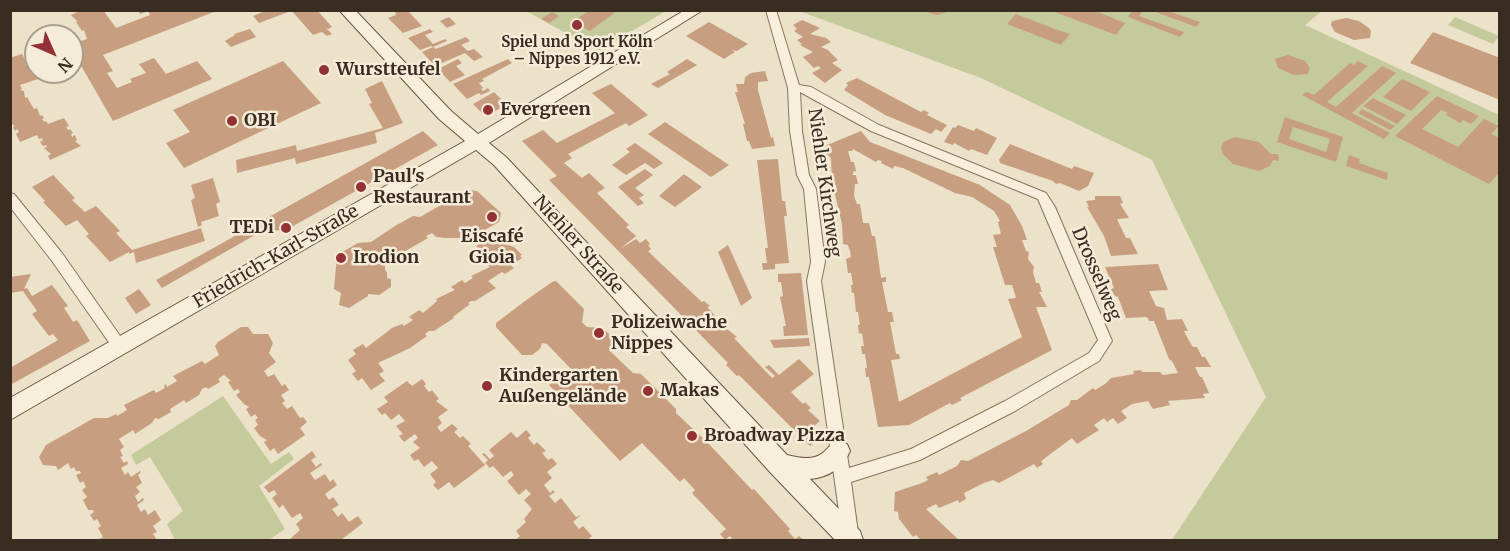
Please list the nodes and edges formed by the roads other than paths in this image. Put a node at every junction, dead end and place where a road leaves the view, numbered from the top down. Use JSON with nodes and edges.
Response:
{"nodes":[{"id":1,"x":346,"y":10,"type":"edge"},
{"id":2,"x":696,"y":10,"type":"edge"},
{"id":3,"x":771,"y":10,"type":"edge"},
{"id":4,"x":794,"y":88,"type":"junction"},
{"id":5,"x":477,"y":142,"type":"junction"},
{"id":6,"x":10,"y":196,"type":"edge"},
{"id":7,"x":120,"y":347,"type":"junction"},
{"id":8,"x":10,"y":410,"type":"edge"},
{"id":9,"x":839,"y":451,"type":"junction"},
{"id":10,"x":777,"y":463,"type":"junction"},
{"id":11,"x":843,"y":477,"type":"junction"},
{"id":12,"x":851,"y":540,"type":"edge"}],
"edges":[{"from":1,"to":5,"type":"street","name":"Niehler Straße"},
{"from":2,"to":5,"type":"street","name":"Friedrich-Karl-Straße"},
{"from":3,"to":4,"type":"street","name":"Niehler Kirchweg"},
{"from":4,"to":9,"type":"street","name":"Niehler Kirchweg"},
{"from":4,"to":11,"type":"street","name":"Drosselweg"},
{"from":5,"to":7,"type":"street","name":"Friedrich-Karl-Straße"},
{"from":5,"to":10,"type":"street","name":"Niehler Straße"},
{"from":6,"to":7,"type":"street"},
{"from":7,"to":8,"type":"street","name":"Friedrich-Karl-Straße"},
{"from":9,"to":10,"type":"street"},
{"from":9,"to":11,"type":"street","name":"Niehler Kirchweg"},
{"from":10,"to":12,"type":"street","name":"Niehler Straße"},
{"from":11,"to":12,"type":"street","name":"Niehler Kirchweg"}]}
